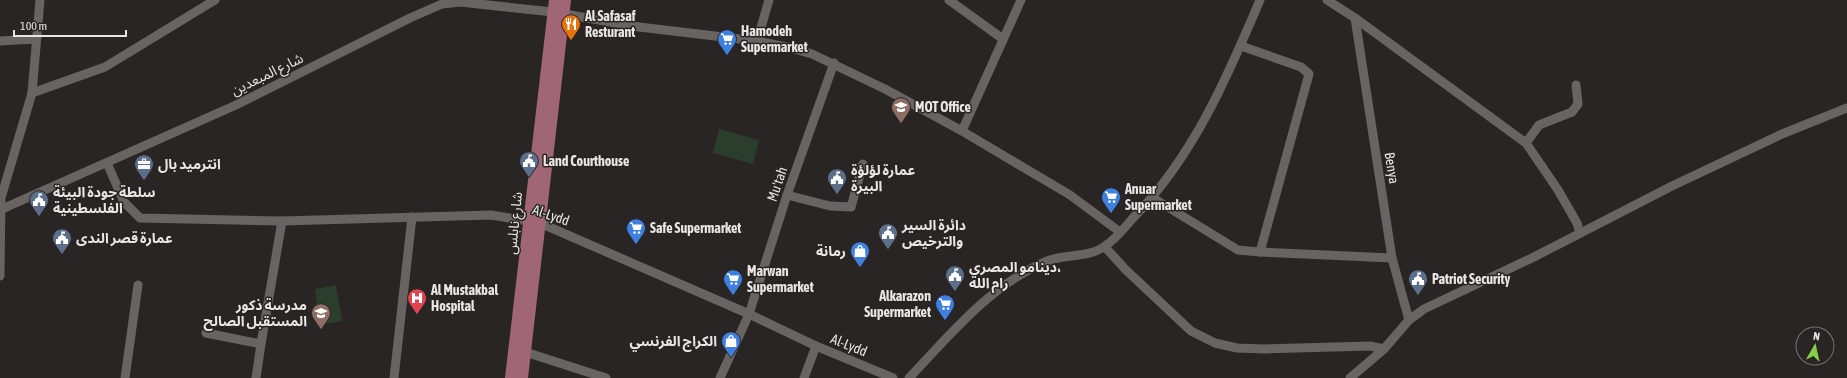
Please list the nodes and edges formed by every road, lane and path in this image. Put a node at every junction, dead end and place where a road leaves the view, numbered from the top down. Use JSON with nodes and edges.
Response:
{"nodes":[{"id":1,"x":40,"y":0,"type":"edge"},
{"id":2,"x":215,"y":0,"type":"edge"},
{"id":3,"x":565,"y":0,"type":"edge"},
{"id":4,"x":769,"y":0,"type":"edge"},
{"id":5,"x":949,"y":0,"type":"edge"},
{"id":6,"x":1021,"y":0,"type":"edge"},
{"id":7,"x":1260,"y":0,"type":"edge"},
{"id":8,"x":1327,"y":0,"type":"edge"},
{"id":9,"x":557,"y":8,"type":"edge"},
{"id":10,"x":1355,"y":18,"type":"junction"},
{"id":11,"x":36,"y":39,"type":"junction"},
{"id":12,"x":1003,"y":39,"type":"junction"},
{"id":13,"x":0,"y":41,"type":"edge"},
{"id":14,"x":757,"y":41,"type":"junction"},
{"id":15,"x":1241,"y":46,"type":"junction"},
{"id":16,"x":834,"y":63,"type":"junction"},
{"id":17,"x":1576,"y":85,"type":"dead end"},
{"id":18,"x":32,"y":92,"type":"junction"},
{"id":19,"x":1847,"y":108,"type":"edge"},
{"id":20,"x":962,"y":131,"type":"junction"},
{"id":21,"x":1526,"y":143,"type":"junction"},
{"id":22,"x":107,"y":163,"type":"junction"},
{"id":23,"x":863,"y":164,"type":"dead end"},
{"id":24,"x":787,"y":195,"type":"junction"},
{"id":25,"x":1153,"y":198,"type":"junction"},
{"id":26,"x":0,"y":210,"type":"edge"},
{"id":27,"x":412,"y":217,"type":"junction"},
{"id":28,"x":282,"y":221,"type":"junction"},
{"id":29,"x":535,"y":222,"type":"junction"},
{"id":30,"x":1120,"y":232,"type":"junction"},
{"id":31,"x":1580,"y":233,"type":"junction"},
{"id":32,"x":1104,"y":247,"type":"junction"},
{"id":33,"x":1260,"y":252,"type":"junction"},
{"id":34,"x":1392,"y":258,"type":"junction"},
{"id":35,"x":0,"y":276,"type":"edge"},
{"id":36,"x":138,"y":285,"type":"dead end"},
{"id":37,"x":749,"y":314,"type":"junction"},
{"id":38,"x":1409,"y":320,"type":"junction"},
{"id":39,"x":206,"y":333,"type":"dead end"},
{"id":40,"x":261,"y":344,"type":"junction"},
{"id":41,"x":816,"y":346,"type":"junction"},
{"id":42,"x":1384,"y":349,"type":"junction"},
{"id":43,"x":520,"y":350,"type":"junction"},
{"id":44,"x":125,"y":378,"type":"edge"},
{"id":45,"x":256,"y":378,"type":"edge"},
{"id":46,"x":394,"y":378,"type":"edge"},
{"id":47,"x":511,"y":378,"type":"edge"},
{"id":48,"x":522,"y":378,"type":"edge"},
{"id":49,"x":606,"y":378,"type":"edge"},
{"id":50,"x":720,"y":378,"type":"edge"},
{"id":51,"x":804,"y":378,"type":"edge"},
{"id":52,"x":893,"y":378,"type":"edge"},
{"id":53,"x":909,"y":378,"type":"edge"},
{"id":54,"x":1350,"y":378,"type":"edge"}],
"edges":[{"from":1,"to":11,"type":"street"},
{"from":2,"to":18,"type":"street"},
{"from":3,"to":9,"type":"main road","name":"شارع نابلس"},
{"from":4,"to":14,"type":"street"},
{"from":5,"to":12,"type":"street"},
{"from":6,"to":12,"type":"street"},
{"from":7,"to":15,"type":"street"},
{"from":8,"to":10,"type":"street"},
{"from":9,"to":14,"type":"street","name":"شارع المبعدين"},
{"from":9,"to":22,"type":"street","name":"شارع المبعدين"},
{"from":9,"to":29,"type":"main road","name":"شارع نابلس"},
{"from":10,"to":21,"type":"street"},
{"from":10,"to":34,"type":"street","name":"Benya"},
{"from":11,"to":13,"type":"street"},
{"from":11,"to":18,"type":"street"},
{"from":12,"to":20,"type":"street"},
{"from":14,"to":16,"type":"street","name":"شارع المبعدين"},
{"from":15,"to":25,"type":"street"},
{"from":15,"to":33,"type":"street"},
{"from":16,"to":20,"type":"street","name":"شارع المبعدين"},
{"from":16,"to":24,"type":"street","name":"Mu'tah"},
{"from":17,"to":21,"type":"street"},
{"from":18,"to":26,"type":"street"},
{"from":19,"to":31,"type":"street"},
{"from":20,"to":30,"type":"street","name":"شارع المبعدين"},
{"from":21,"to":31,"type":"street"},
{"from":22,"to":26,"type":"street","name":"شارع المبعدين"},
{"from":22,"to":28,"type":"street","name":"Al-Lydd"},
{"from":23,"to":24,"type":"street"},
{"from":24,"to":37,"type":"street","name":"Mu'tah"},
{"from":25,"to":30,"type":"street"},
{"from":25,"to":33,"type":"street"},
{"from":26,"to":35,"type":"street"},
{"from":27,"to":28,"type":"street","name":"Al-Lydd"},
{"from":27,"to":29,"type":"street","name":"Al-Lydd"},
{"from":27,"to":46,"type":"street"},
{"from":28,"to":40,"type":"street"},
{"from":29,"to":37,"type":"street","name":"Al-Lydd"},
{"from":29,"to":43,"type":"main road","name":"شارع نابلس"},
{"from":30,"to":32,"type":"street"},
{"from":31,"to":38,"type":"street"},
{"from":32,"to":42,"type":"street"},
{"from":32,"to":53,"type":"street"},
{"from":33,"to":34,"type":"street"},
{"from":34,"to":38,"type":"street","name":"Benya"},
{"from":36,"to":44,"type":"street"},
{"from":37,"to":41,"type":"street","name":"Al-Lydd"},
{"from":37,"to":50,"type":"street","name":"Mu'tah"},
{"from":38,"to":42,"type":"street"},
{"from":39,"to":40,"type":"street"},
{"from":40,"to":45,"type":"street"},
{"from":41,"to":51,"type":"street"},
{"from":41,"to":52,"type":"street","name":"Al-Lydd"},
{"from":42,"to":54,"type":"street"},
{"from":43,"to":47,"type":"main road","name":"شارع نابلس"},
{"from":43,"to":48,"type":"main road","name":"شارع نابلس"},
{"from":43,"to":49,"type":"street"}]}
